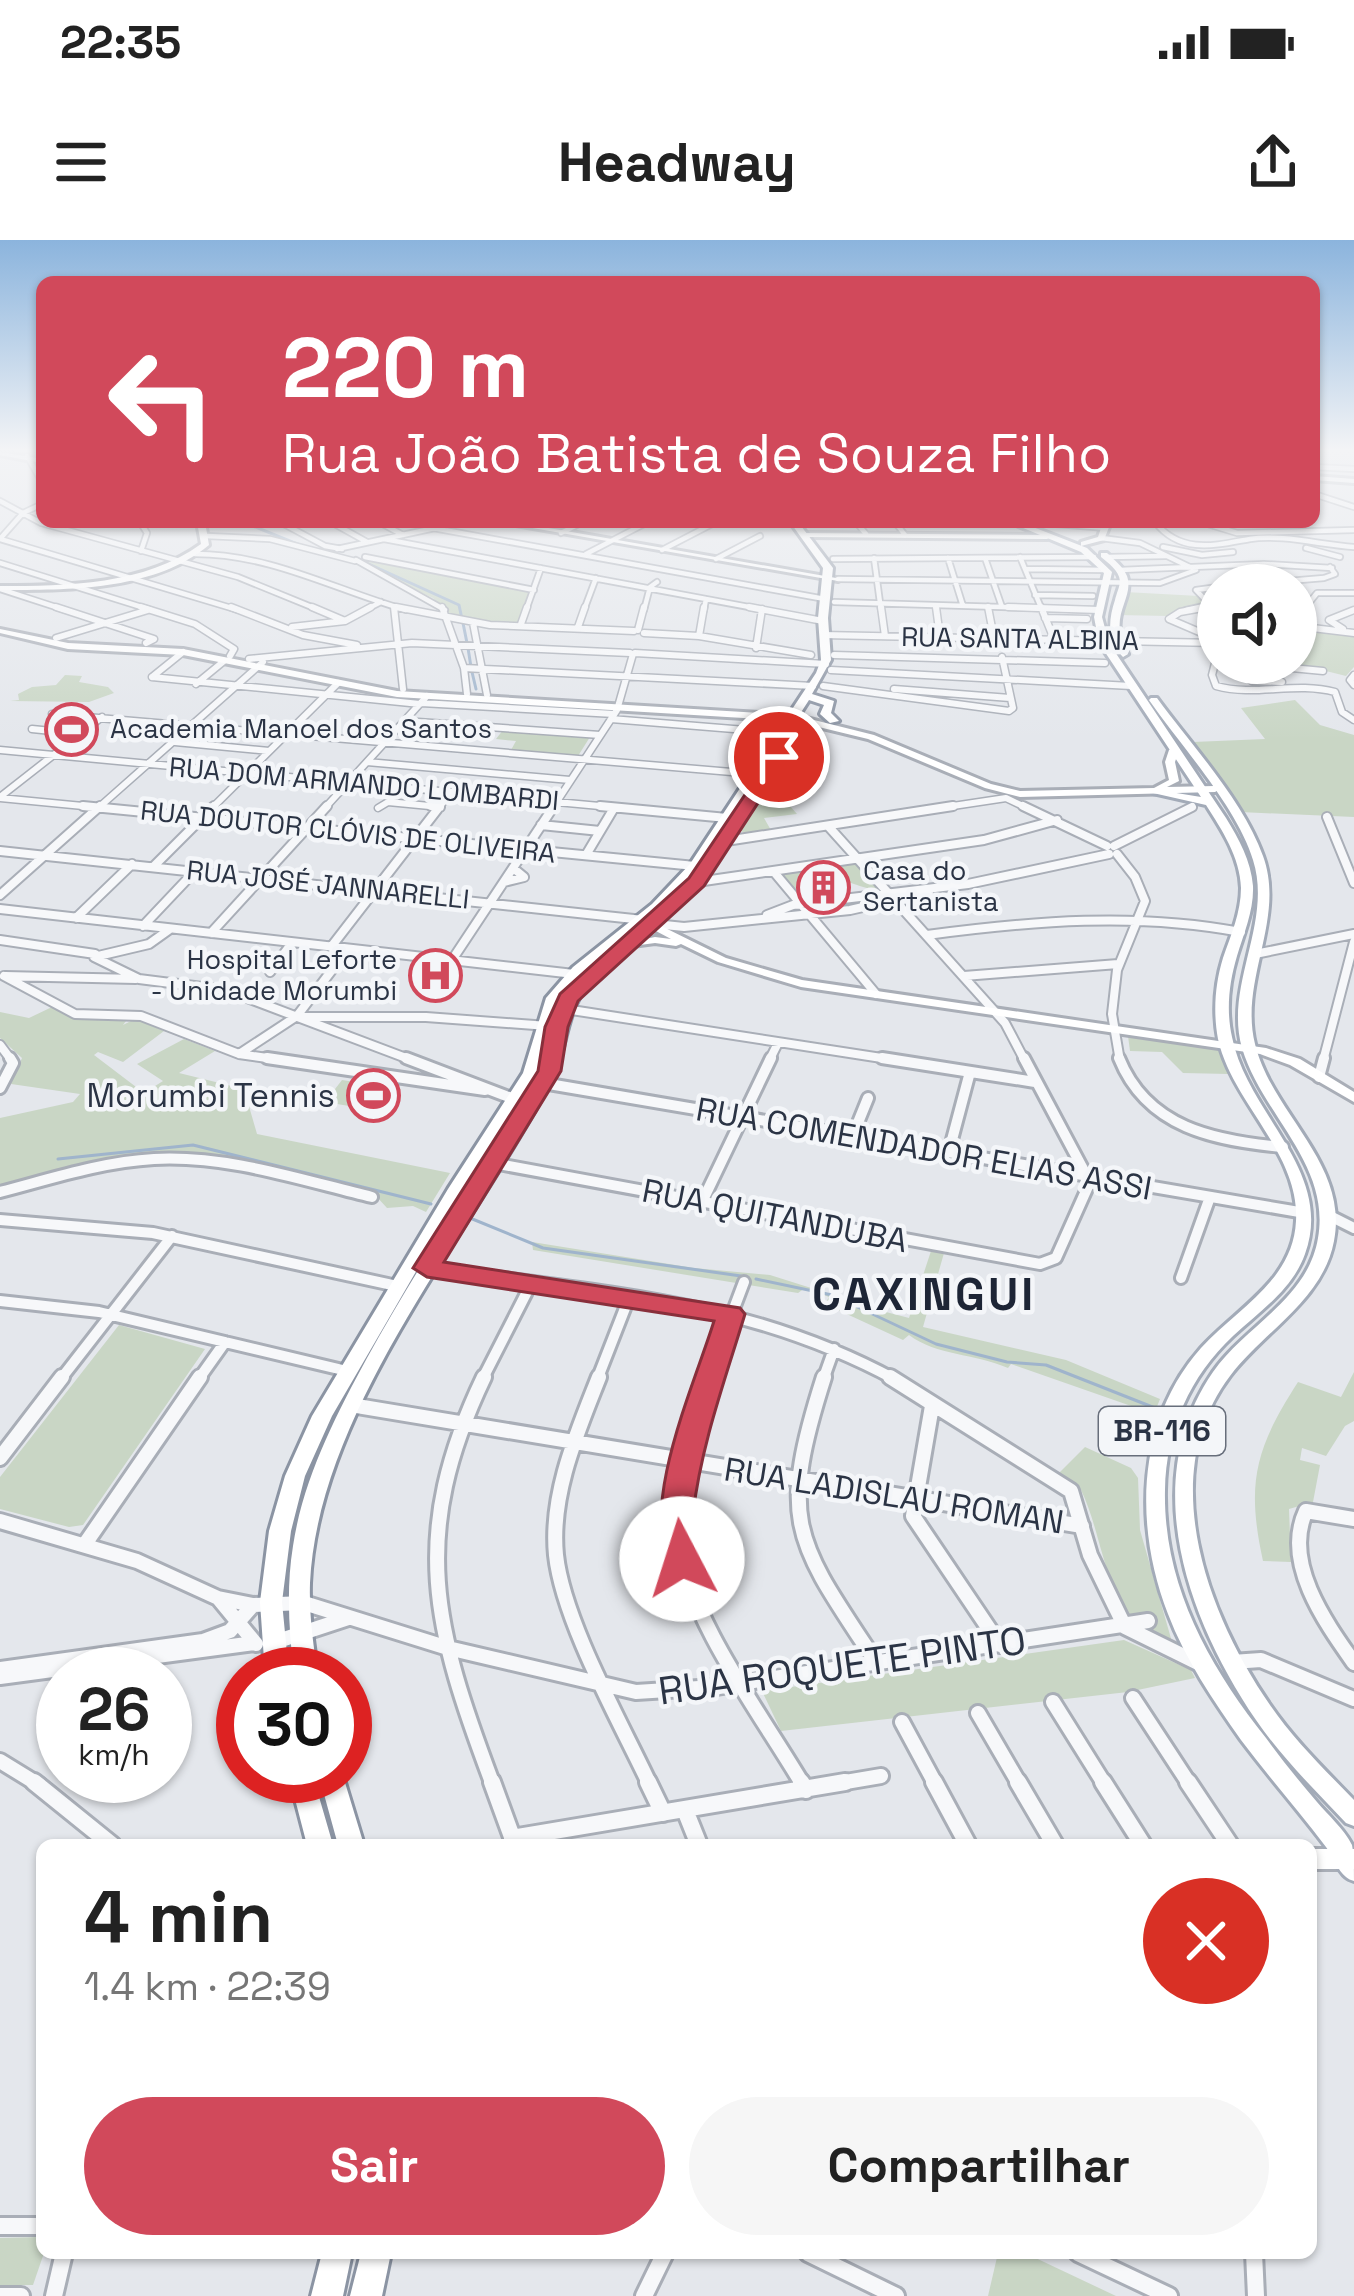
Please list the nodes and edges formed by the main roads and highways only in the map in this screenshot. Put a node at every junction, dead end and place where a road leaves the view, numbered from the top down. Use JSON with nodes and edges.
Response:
{"nodes":[{"id":1,"x":202,"y":548,"type":"edge"},
{"id":2,"x":650,"y":548,"type":"edge"},
{"id":3,"x":816,"y":548,"type":"edge"},
{"id":4,"x":821,"y":548,"type":"edge"},
{"id":5,"x":1073,"y":548,"type":"edge"},
{"id":6,"x":1092,"y":548,"type":"edge"},
{"id":7,"x":833,"y":579,"type":"junction"},
{"id":8,"x":0,"y":589,"type":"edge"},
{"id":9,"x":829,"y":600,"type":"junction"},
{"id":10,"x":0,"y":627,"type":"edge"},
{"id":11,"x":827,"y":635,"type":"junction"},
{"id":12,"x":1110,"y":640,"type":"junction"},
{"id":13,"x":227,"y":658,"type":"junction"},
{"id":14,"x":261,"y":665,"type":"junction"},
{"id":15,"x":301,"y":673,"type":"junction"},
{"id":16,"x":815,"y":691,"type":"junction"},
{"id":17,"x":550,"y":701,"type":"junction"},
{"id":18,"x":800,"y":716,"type":"junction"},
{"id":19,"x":833,"y":721,"type":"junction"},
{"id":20,"x":874,"y":735,"type":"junction"},
{"id":21,"x":1177,"y":765,"type":"junction"},
{"id":22,"x":1208,"y":789,"type":"junction"},
{"id":23,"x":1158,"y":793,"type":"joint"},
{"id":24,"x":696,"y":874,"type":"junction"},
{"id":25,"x":649,"y":922,"type":"junction"},
{"id":26,"x":629,"y":945,"type":"junction"},
{"id":27,"x":691,"y":947,"type":"junction"},
{"id":28,"x":554,"y":1020,"type":"junction"},
{"id":29,"x":1226,"y":1044,"type":"junction"},
{"id":30,"x":1250,"y":1049,"type":"junction"},
{"id":31,"x":1354,"y":1098,"type":"edge"},
{"id":32,"x":266,"y":1647,"type":"edge"},
{"id":33,"x":301,"y":1647,"type":"edge"},
{"id":34,"x":308,"y":1803,"type":"edge"},
{"id":35,"x":339,"y":1803,"type":"edge"},
{"id":36,"x":1354,"y":1816,"type":"edge"},
{"id":37,"x":318,"y":1839,"type":"edge"},
{"id":38,"x":349,"y":1839,"type":"edge"},
{"id":39,"x":1317,"y":1859,"type":"edge"},
{"id":40,"x":1352,"y":1862,"type":"edge"},
{"id":41,"x":336,"y":2259,"type":"edge"},
{"id":42,"x":375,"y":2259,"type":"edge"},
{"id":43,"x":327,"y":2296,"type":"edge"},
{"id":44,"x":366,"y":2296,"type":"edge"}],
"edges":[{"from":1,"to":8,"type":"main road"},
{"from":2,"to":7,"type":"main road"},
{"from":3,"to":7,"type":"highway"},
{"from":4,"to":7,"type":"highway"},
{"from":5,"to":12,"type":"main road"},
{"from":6,"to":12,"type":"main road"},
{"from":7,"to":9,"type":"highway"},
{"from":9,"to":11,"type":"highway"},
{"from":9,"to":11,"type":"highway"},
{"from":10,"to":13,"type":"main road"},
{"from":10,"to":13,"type":"main road"},
{"from":11,"to":16,"type":"highway"},
{"from":12,"to":21,"type":"main road"},
{"from":12,"to":22,"type":"main road"},
{"from":13,"to":14,"type":"main road"},
{"from":13,"to":14,"type":"main road"},
{"from":14,"to":15,"type":"main road"},
{"from":15,"to":17,"type":"main road"},
{"from":15,"to":17,"type":"main road"},
{"from":16,"to":18,"type":"highway"},
{"from":16,"to":19,"type":"highway"},
{"from":17,"to":18,"type":"main road"},
{"from":18,"to":19,"type":"main road"},
{"from":18,"to":20,"type":"main road"},
{"from":18,"to":24,"type":"highway"},
{"from":18,"to":24,"type":"highway"},
{"from":19,"to":20,"type":"main road"},
{"from":20,"to":21,"type":"main road"},
{"from":20,"to":23,"type":"main road"},
{"from":21,"to":22,"type":"main road"},
{"from":22,"to":23,"type":"main road"},
{"from":22,"to":29,"type":"main road"},
{"from":22,"to":30,"type":"main road"},
{"from":24,"to":25,"type":"highway"},
{"from":25,"to":26,"type":"highway"},
{"from":25,"to":27,"type":"main road"},
{"from":25,"to":28,"type":"highway"},
{"from":26,"to":27,"type":"main road"},
{"from":26,"to":28,"type":"highway"},
{"from":27,"to":29,"type":"main road"},
{"from":28,"to":32,"type":"highway"},
{"from":28,"to":33,"type":"highway"},
{"from":29,"to":30,"type":"main road"},
{"from":29,"to":40,"type":"main road","number":"BR-116"},
{"from":30,"to":31,"type":"main road"},
{"from":30,"to":36,"type":"main road","number":"BR-116"},
{"from":34,"to":37,"type":"highway"},
{"from":35,"to":38,"type":"highway"},
{"from":39,"to":40,"type":"main road"},
{"from":41,"to":43,"type":"highway"},
{"from":42,"to":44,"type":"highway"}]}
